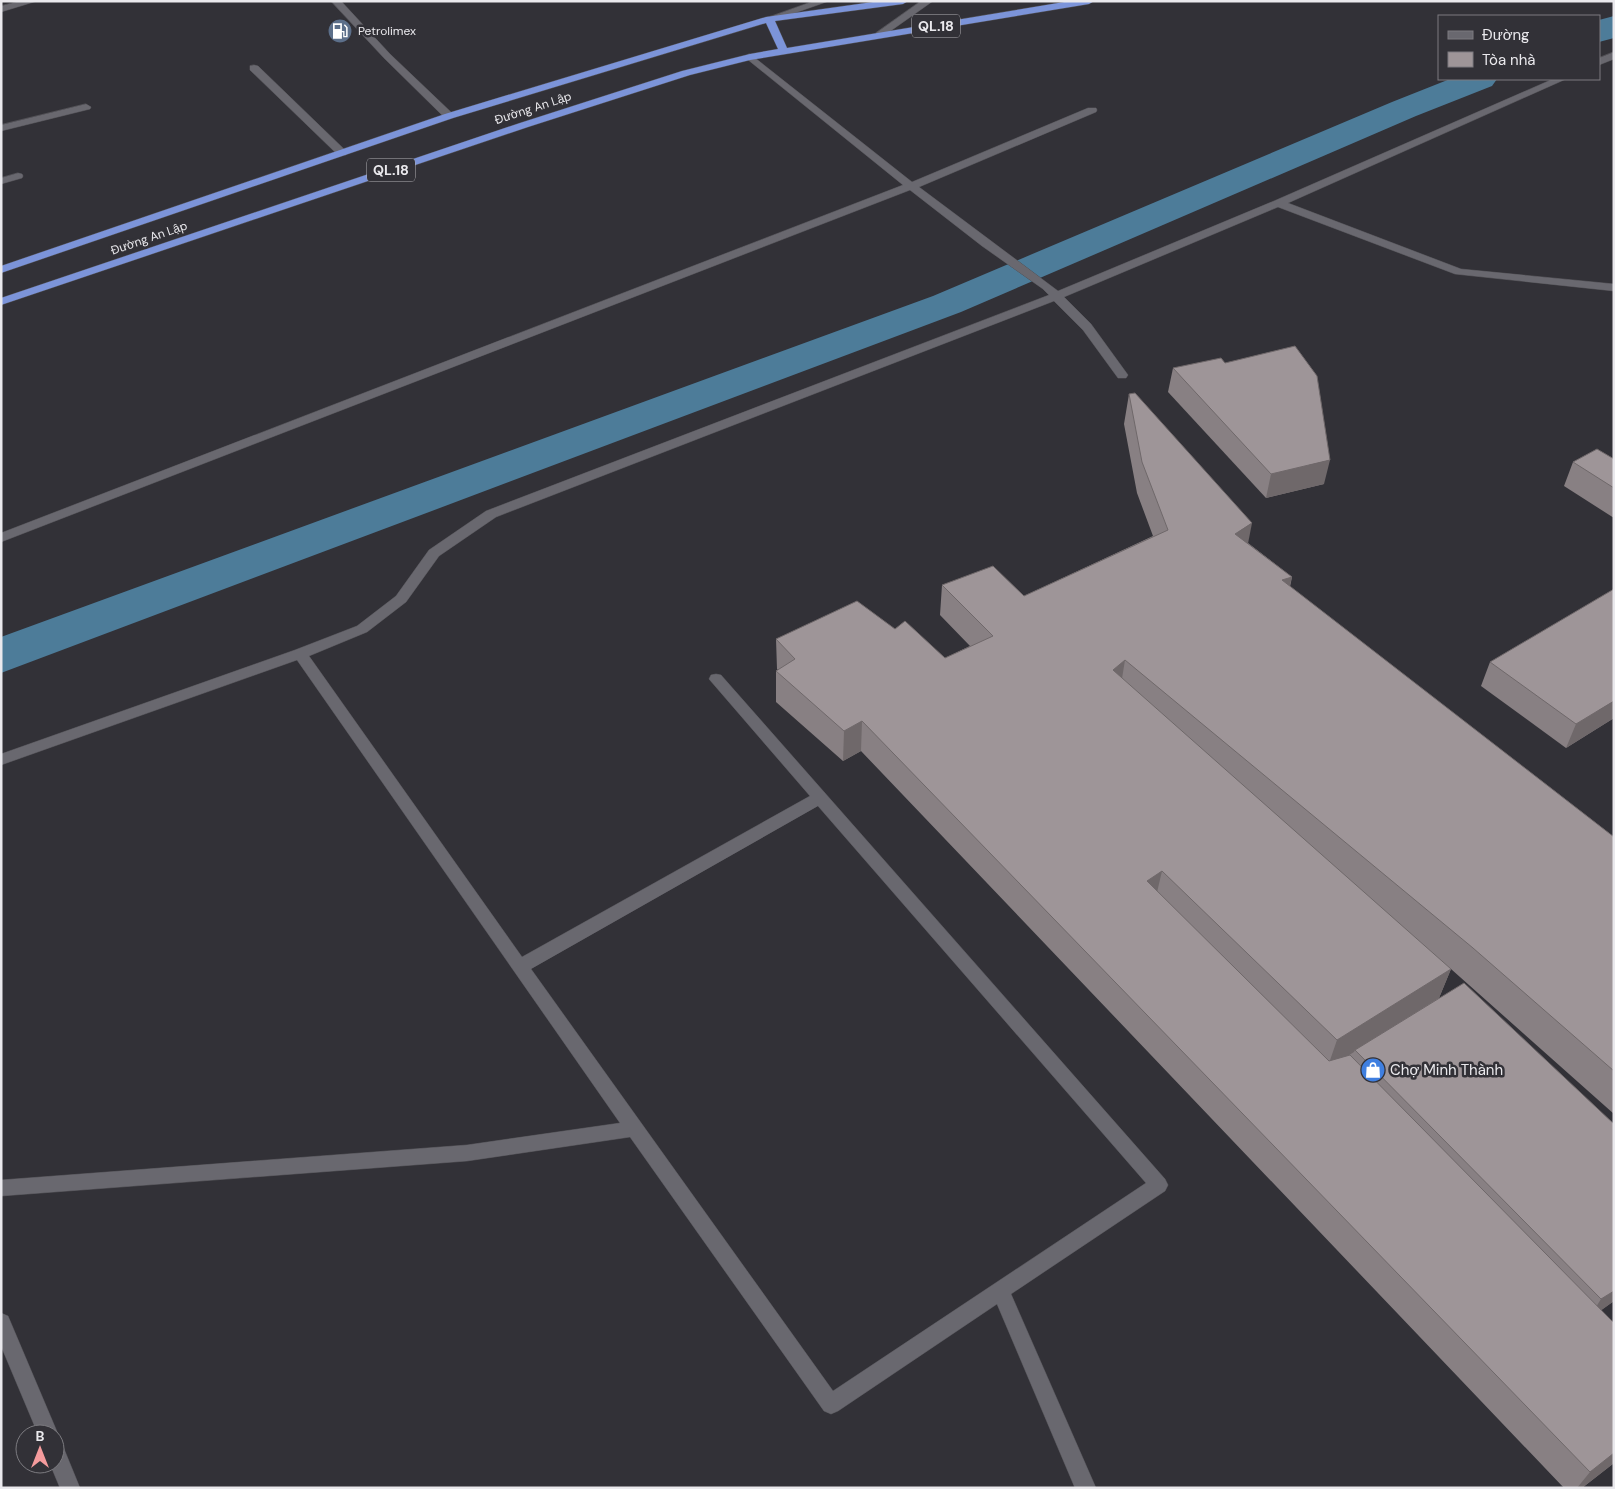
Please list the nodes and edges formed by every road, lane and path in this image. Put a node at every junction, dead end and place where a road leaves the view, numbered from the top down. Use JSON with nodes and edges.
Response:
{"nodes":[{"id":1,"x":32,"y":1,"type":"edge"},
{"id":2,"x":336,"y":1,"type":"edge"},
{"id":3,"x":824,"y":1,"type":"edge"},
{"id":4,"x":903,"y":1,"type":"edge"},
{"id":5,"x":928,"y":1,"type":"edge"},
{"id":6,"x":1089,"y":1,"type":"edge"},
{"id":7,"x":1,"y":9,"type":"edge"},
{"id":8,"x":769,"y":19,"type":"junction"},
{"id":9,"x":879,"y":35,"type":"junction"},
{"id":10,"x":784,"y":51,"type":"junction"},
{"id":11,"x":1614,"y":56,"type":"edge"},
{"id":12,"x":750,"y":57,"type":"junction"},
{"id":13,"x":1600,"y":62,"type":"edge"},
{"id":14,"x":254,"y":68,"type":"dead end"},
{"id":15,"x":1559,"y":80,"type":"edge"},
{"id":16,"x":86,"y":107,"type":"dead end"},
{"id":17,"x":1092,"y":110,"type":"dead end"},
{"id":18,"x":449,"y":116,"type":"junction"},
{"id":19,"x":1,"y":128,"type":"edge"},
{"id":20,"x":342,"y":153,"type":"junction"},
{"id":21,"x":18,"y":176,"type":"dead end"},
{"id":22,"x":1,"y":181,"type":"edge"},
{"id":23,"x":911,"y":186,"type":"junction"},
{"id":24,"x":1278,"y":203,"type":"junction"},
{"id":25,"x":1,"y":270,"type":"edge"},
{"id":26,"x":1614,"y":288,"type":"edge"},
{"id":27,"x":1052,"y":291,"type":"junction"},
{"id":28,"x":1,"y":302,"type":"edge"},
{"id":29,"x":1122,"y":375,"type":"dead end"},
{"id":30,"x":1,"y":538,"type":"edge"},
{"id":31,"x":300,"y":654,"type":"junction"},
{"id":32,"x":716,"y":679,"type":"dead end"},
{"id":33,"x":1,"y":760,"type":"edge"},
{"id":34,"x":819,"y":798,"type":"junction"},
{"id":35,"x":521,"y":966,"type":"junction"},
{"id":36,"x":634,"y":1129,"type":"junction"},
{"id":37,"x":1,"y":1188,"type":"edge"},
{"id":38,"x":1000,"y":1290,"type":"junction"},
{"id":39,"x":1,"y":1322,"type":"edge"},
{"id":40,"x":44,"y":1424,"type":"edge"},
{"id":41,"x":64,"y":1474,"type":"edge"},
{"id":42,"x":70,"y":1488,"type":"edge"},
{"id":43,"x":1086,"y":1488,"type":"edge"}],
"edges":[{"from":1,"to":7,"type":"street"},
{"from":2,"to":18,"type":"street"},
{"from":3,"to":8,"type":"street"},
{"from":4,"to":8,"type":"highway","name":"Đường An Lập","number":"QL.18"},
{"from":5,"to":9,"type":"street"},
{"from":6,"to":9,"type":"highway","name":"Đường An Lập","number":"QL.18"},
{"from":8,"to":10,"type":"highway"},
{"from":8,"to":18,"type":"highway","name":"Đường An Lập","number":"QL.18"},
{"from":9,"to":10,"type":"highway","name":"Đường An Lập","number":"QL.18"},
{"from":10,"to":12,"type":"highway","name":"Đường An Lập","number":"QL.18"},
{"from":11,"to":13,"type":"street"},
{"from":12,"to":23,"type":"street"},
{"from":12,"to":28,"type":"highway","name":"Đường An Lập","number":"QL.18"},
{"from":14,"to":20,"type":"street"},
{"from":15,"to":24,"type":"street"},
{"from":16,"to":19,"type":"street"},
{"from":17,"to":23,"type":"street"},
{"from":18,"to":20,"type":"highway","name":"Đường An Lập","number":"QL.18"},
{"from":20,"to":25,"type":"highway","name":"Đường An Lập","number":"QL.18"},
{"from":21,"to":22,"type":"street"},
{"from":23,"to":27,"type":"street"},
{"from":23,"to":30,"type":"street"},
{"from":24,"to":26,"type":"street"},
{"from":24,"to":27,"type":"street"},
{"from":27,"to":29,"type":"street"},
{"from":27,"to":31,"type":"street"},
{"from":31,"to":33,"type":"street"},
{"from":31,"to":35,"type":"street"},
{"from":32,"to":34,"type":"street"},
{"from":34,"to":35,"type":"street"},
{"from":34,"to":38,"type":"street"},
{"from":35,"to":36,"type":"street"},
{"from":36,"to":37,"type":"street"},
{"from":36,"to":38,"type":"street"},
{"from":38,"to":43,"type":"street"},
{"from":39,"to":40,"type":"street"},
{"from":41,"to":42,"type":"street"}]}
